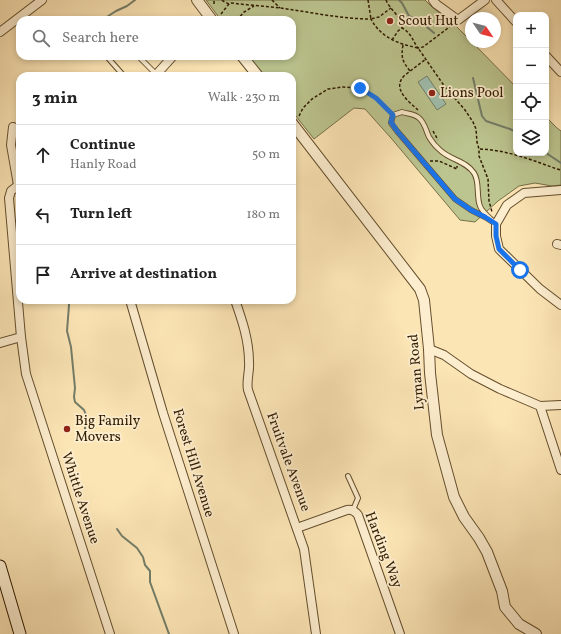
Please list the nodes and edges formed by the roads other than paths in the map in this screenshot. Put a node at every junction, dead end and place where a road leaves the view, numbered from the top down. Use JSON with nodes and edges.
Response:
{"nodes":[{"id":1,"x":42,"y":0,"type":"edge"},
{"id":2,"x":197,"y":0,"type":"edge"},
{"id":3,"x":433,"y":0,"type":"edge"},
{"id":4,"x":485,"y":0,"type":"edge"},
{"id":5,"x":496,"y":0,"type":"edge"},
{"id":6,"x":21,"y":16,"type":"edge"},
{"id":7,"x":208,"y":16,"type":"edge"},
{"id":8,"x":513,"y":19,"type":"edge"},
{"id":9,"x":16,"y":20,"type":"edge"},
{"id":10,"x":0,"y":32,"type":"edge"},
{"id":11,"x":549,"y":59,"type":"edge"},
{"id":12,"x":110,"y":60,"type":"edge"},
{"id":13,"x":142,"y":60,"type":"edge"},
{"id":14,"x":169,"y":60,"type":"edge"},
{"id":15,"x":245,"y":60,"type":"edge"},
{"id":16,"x":120,"y":72,"type":"edge"},
{"id":17,"x":152,"y":72,"type":"edge"},
{"id":18,"x":158,"y":72,"type":"edge"},
{"id":19,"x":255,"y":72,"type":"edge"},
{"id":20,"x":561,"y":72,"type":"edge"},
{"id":21,"x":296,"y":120,"type":"edge"},
{"id":22,"x":13,"y":127,"type":"dead end"},
{"id":23,"x":16,"y":170,"type":"edge"},
{"id":24,"x":16,"y":188,"type":"edge"},
{"id":25,"x":561,"y":190,"type":"edge"},
{"id":26,"x":496,"y":224,"type":"junction"},
{"id":27,"x":16,"y":279,"type":"edge"},
{"id":28,"x":18,"y":304,"type":"edge"},
{"id":29,"x":131,"y":304,"type":"edge"},
{"id":30,"x":236,"y":304,"type":"edge"},
{"id":31,"x":561,"y":304,"type":"edge"},
{"id":32,"x":21,"y":337,"type":"junction"},
{"id":33,"x":0,"y":343,"type":"edge"},
{"id":34,"x":429,"y":349,"type":"junction"},
{"id":35,"x":561,"y":405,"type":"edge"},
{"id":36,"x":540,"y":406,"type":"junction"},
{"id":37,"x":561,"y":470,"type":"edge"},
{"id":38,"x":348,"y":476,"type":"dead end"},
{"id":39,"x":353,"y":510,"type":"junction"},
{"id":40,"x":297,"y":528,"type":"junction"},
{"id":41,"x":0,"y":566,"type":"edge"},
{"id":42,"x":19,"y":634,"type":"edge"},
{"id":43,"x":110,"y":634,"type":"edge"},
{"id":44,"x":234,"y":634,"type":"edge"},
{"id":45,"x":316,"y":634,"type":"edge"},
{"id":46,"x":400,"y":634,"type":"edge"},
{"id":47,"x":536,"y":634,"type":"edge"}],
"edges":[{"from":1,"to":6,"type":"street"},
{"from":2,"to":7,"type":"street"},
{"from":3,"to":4,"type":"street"},
{"from":5,"to":8,"type":"street"},
{"from":9,"to":10,"type":"street"},
{"from":11,"to":20,"type":"street"},
{"from":12,"to":16,"type":"lane"},
{"from":13,"to":17,"type":"lane"},
{"from":14,"to":18,"type":"street"},
{"from":15,"to":19,"type":"street"},
{"from":21,"to":34,"type":"street","name":"Lyman Road"},
{"from":22,"to":23,"type":"street"},
{"from":24,"to":27,"type":"street","name":"Whittle Avenue"},
{"from":25,"to":26,"type":"street"},
{"from":26,"to":26,"type":"lane"},
{"from":26,"to":31,"type":"street"},
{"from":28,"to":32,"type":"street","name":"Whittle Avenue"},
{"from":29,"to":44,"type":"street","name":"Forest Hill Avenue"},
{"from":30,"to":40,"type":"street","name":"Fruitvale Avenue"},
{"from":32,"to":33,"type":"street"},
{"from":32,"to":43,"type":"street","name":"Whittle Avenue"},
{"from":34,"to":36,"type":"street"},
{"from":34,"to":47,"type":"street","name":"Lyman Road"},
{"from":35,"to":36,"type":"street"},
{"from":36,"to":37,"type":"street"},
{"from":38,"to":39,"type":"lane"},
{"from":39,"to":40,"type":"street","name":"Harding Way"},
{"from":39,"to":46,"type":"street","name":"Harding Way"},
{"from":40,"to":45,"type":"street","name":"Fruitvale Avenue"},
{"from":41,"to":42,"type":"main road"}]}
